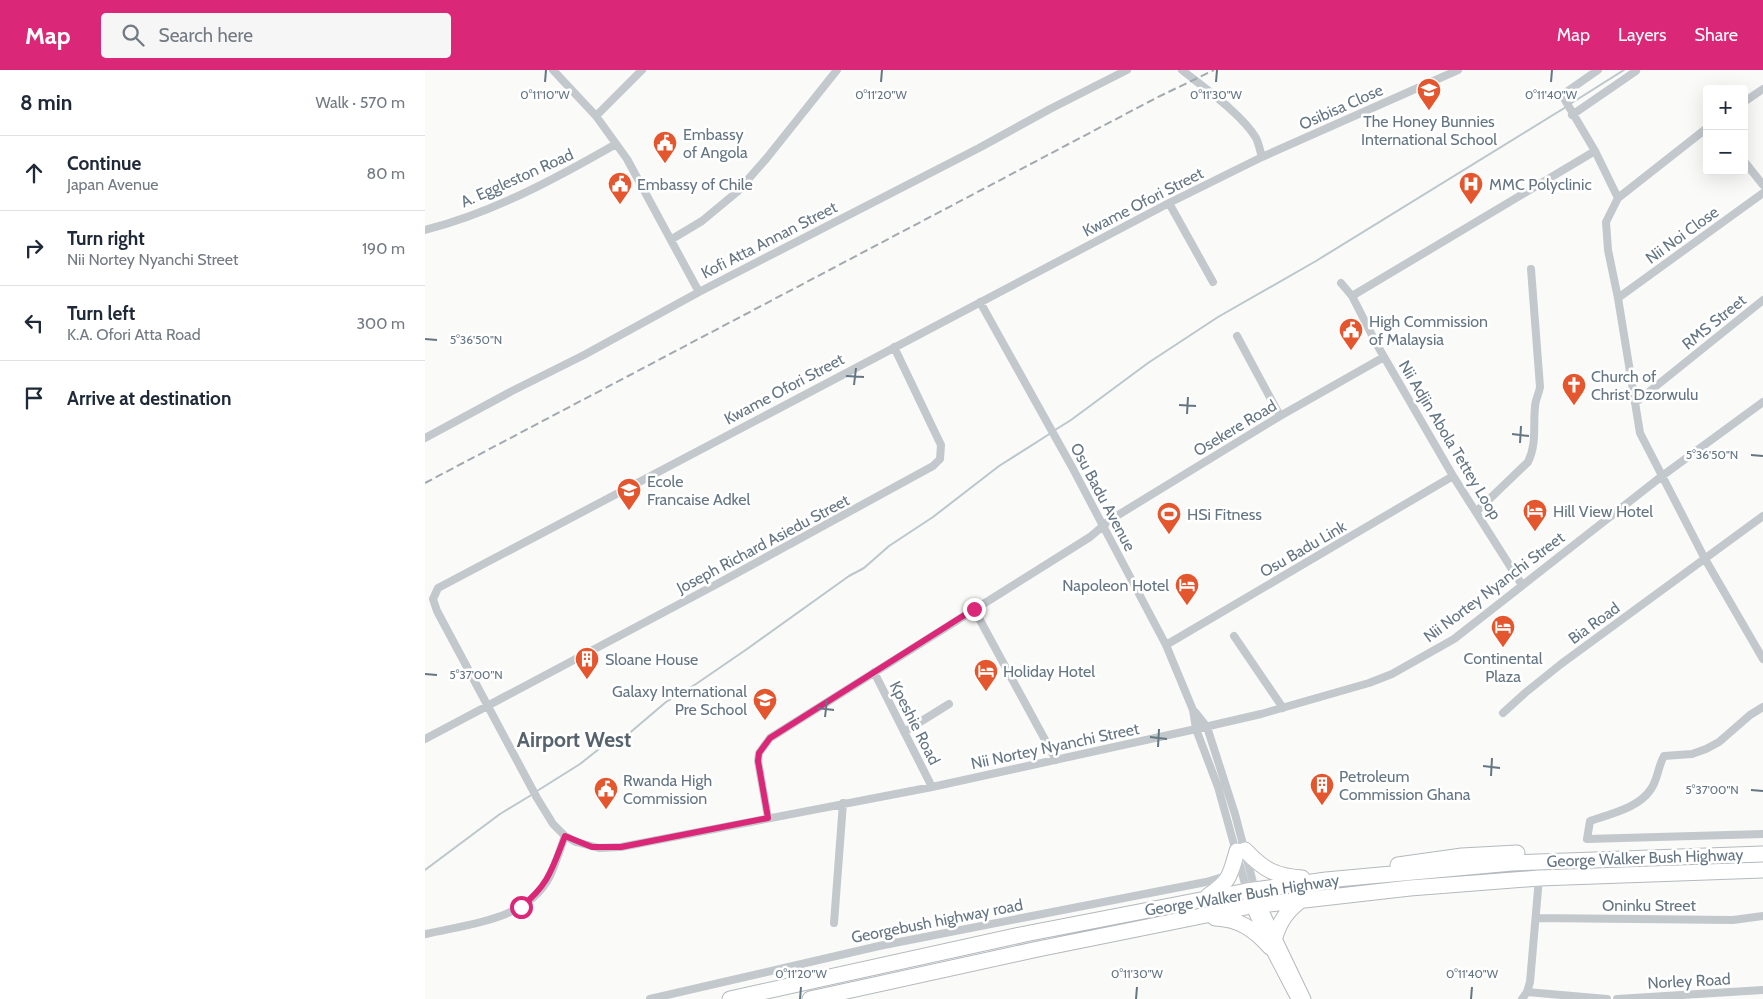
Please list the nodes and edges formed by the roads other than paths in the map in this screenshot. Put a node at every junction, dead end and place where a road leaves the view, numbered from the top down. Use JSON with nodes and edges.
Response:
{"nodes":[{"id":1,"x":553,"y":70,"type":"edge"},
{"id":2,"x":642,"y":70,"type":"edge"},
{"id":3,"x":837,"y":70,"type":"edge"},
{"id":4,"x":1127,"y":70,"type":"edge"},
{"id":5,"x":1182,"y":70,"type":"edge"},
{"id":6,"x":1458,"y":70,"type":"edge"},
{"id":7,"x":1598,"y":70,"type":"edge"},
{"id":8,"x":1636,"y":71,"type":"dead end"},
{"id":9,"x":1763,"y":90,"type":"edge"},
{"id":10,"x":1748,"y":99,"type":"edge"},
{"id":11,"x":1570,"y":111,"type":"junction"},
{"id":12,"x":596,"y":116,"type":"junction"},
{"id":13,"x":1704,"y":130,"type":"edge"},
{"id":14,"x":616,"y":144,"type":"junction"},
{"id":15,"x":1595,"y":151,"type":"junction"},
{"id":16,"x":1262,"y":157,"type":"junction"},
{"id":17,"x":1748,"y":166,"type":"edge"},
{"id":18,"x":1763,"y":185,"type":"edge"},
{"id":19,"x":1763,"y":193,"type":"edge"},
{"id":20,"x":1617,"y":198,"type":"junction"},
{"id":21,"x":1169,"y":203,"type":"junction"},
{"id":22,"x":425,"y":230,"type":"edge"},
{"id":23,"x":672,"y":240,"type":"junction"},
{"id":24,"x":1531,"y":269,"type":"dead end"},
{"id":25,"x":1213,"y":282,"type":"dead end"},
{"id":26,"x":1341,"y":282,"type":"dead end"},
{"id":27,"x":699,"y":292,"type":"junction"},
{"id":28,"x":1352,"y":296,"type":"junction"},
{"id":29,"x":1618,"y":298,"type":"junction"},
{"id":30,"x":1763,"y":300,"type":"edge"},
{"id":31,"x":980,"y":302,"type":"junction"},
{"id":32,"x":1237,"y":336,"type":"dead end"},
{"id":33,"x":894,"y":347,"type":"junction"},
{"id":34,"x":1384,"y":357,"type":"junction"},
{"id":35,"x":1763,"y":402,"type":"edge"},
{"id":36,"x":1635,"y":403,"type":"junction"},
{"id":37,"x":1280,"y":416,"type":"junction"},
{"id":38,"x":425,"y":438,"type":"edge"},
{"id":39,"x":1453,"y":476,"type":"junction"},
{"id":40,"x":1662,"y":476,"type":"junction"},
{"id":41,"x":1476,"y":512,"type":"junction"},
{"id":42,"x":1763,"y":516,"type":"edge"},
{"id":43,"x":1103,"y":526,"type":"junction"},
{"id":44,"x":1705,"y":559,"type":"junction"},
{"id":45,"x":1522,"y":585,"type":"junction"},
{"id":46,"x":974,"y":609,"type":"junction"},
{"id":47,"x":1234,"y":636,"type":"dead end"},
{"id":48,"x":1166,"y":645,"type":"junction"},
{"id":49,"x":1763,"y":659,"type":"edge"},
{"id":50,"x":874,"y":672,"type":"junction"},
{"id":51,"x":949,"y":704,"type":"dead end"},
{"id":52,"x":487,"y":707,"type":"junction"},
{"id":53,"x":1763,"y":707,"type":"edge"},
{"id":54,"x":1283,"y":708,"type":"junction"},
{"id":55,"x":1193,"y":710,"type":"junction"},
{"id":56,"x":1503,"y":713,"type":"dead end"},
{"id":57,"x":1207,"y":727,"type":"junction"},
{"id":58,"x":1196,"y":729,"type":"junction"},
{"id":59,"x":904,"y":732,"type":"junction"},
{"id":60,"x":425,"y":739,"type":"edge"},
{"id":61,"x":1056,"y":760,"type":"junction"},
{"id":62,"x":932,"y":787,"type":"junction"},
{"id":63,"x":843,"y":803,"type":"junction"},
{"id":64,"x":768,"y":818,"type":"junction"},
{"id":65,"x":1763,"y":834,"type":"edge"},
{"id":66,"x":565,"y":836,"type":"junction"},
{"id":67,"x":1241,"y":851,"type":"junction"},
{"id":68,"x":1763,"y":854,"type":"edge"},
{"id":69,"x":1763,"y":870,"type":"edge"},
{"id":70,"x":1230,"y":875,"type":"junction"},
{"id":71,"x":1539,"y":878,"type":"junction"},
{"id":72,"x":1326,"y":880,"type":"junction"},
{"id":73,"x":1251,"y":891,"type":"junction"},
{"id":74,"x":1203,"y":900,"type":"junction"},
{"id":75,"x":1300,"y":902,"type":"junction"},
{"id":76,"x":1255,"y":906,"type":"junction"},
{"id":77,"x":1763,"y":916,"type":"edge"},
{"id":78,"x":1193,"y":917,"type":"junction"},
{"id":79,"x":1536,"y":918,"type":"junction"},
{"id":80,"x":834,"y":923,"type":"dead end"},
{"id":81,"x":426,"y":934,"type":"dead end"},
{"id":82,"x":1272,"y":942,"type":"junction"},
{"id":83,"x":1763,"y":990,"type":"edge"},
{"id":84,"x":1527,"y":992,"type":"junction"},
{"id":85,"x":650,"y":999,"type":"edge"},
{"id":86,"x":730,"y":999,"type":"edge"},
{"id":87,"x":810,"y":999,"type":"edge"},
{"id":88,"x":1297,"y":999,"type":"edge"},
{"id":89,"x":1305,"y":999,"type":"edge"},
{"id":90,"x":1522,"y":999,"type":"edge"},
{"id":91,"x":1607,"y":999,"type":"edge"},
{"id":92,"x":1617,"y":999,"type":"edge"}],
"edges":[{"from":1,"to":12,"type":"street"},
{"from":2,"to":12,"type":"street"},
{"from":3,"to":23,"type":"street"},
{"from":4,"to":27,"type":"street","name":"Kofi Atta Annan Street"},
{"from":5,"to":16,"type":"street"},
{"from":6,"to":16,"type":"street","name":"Osibisa Close"},
{"from":7,"to":11,"type":"street"},
{"from":8,"to":11,"type":"street"},
{"from":9,"to":10,"type":"street"},
{"from":11,"to":15,"type":"street"},
{"from":12,"to":14,"type":"street"},
{"from":13,"to":20,"type":"street"},
{"from":14,"to":22,"type":"street","name":"A. Eggleston Road"},
{"from":14,"to":23,"type":"street"},
{"from":15,"to":20,"type":"street"},
{"from":15,"to":28,"type":"street"},
{"from":16,"to":21,"type":"street","name":"Kwame Ofori Street"},
{"from":17,"to":18,"type":"street"},
{"from":19,"to":29,"type":"street","name":"Nii Noi Close"},
{"from":20,"to":29,"type":"street"},
{"from":21,"to":25,"type":"street"},
{"from":21,"to":31,"type":"street","name":"Kwame Ofori Street"},
{"from":23,"to":27,"type":"street"},
{"from":24,"to":41,"type":"street"},
{"from":26,"to":28,"type":"street","name":"Nii Adjin Abola Tettey Loop"},
{"from":27,"to":38,"type":"street","name":"Kofi Atta Annan Street"},
{"from":28,"to":34,"type":"street","name":"Nii Adjin Abola Tettey Loop"},
{"from":29,"to":36,"type":"street"},
{"from":30,"to":36,"type":"street","name":"RMS Street"},
{"from":31,"to":33,"type":"street","name":"Kwame Ofori Street"},
{"from":31,"to":43,"type":"street","name":"Osu Badu Avenue"},
{"from":32,"to":37,"type":"street"},
{"from":33,"to":52,"type":"street","name":"Joseph Richard Asiedu Street"},
{"from":33,"to":52,"type":"street","name":"Kwame Ofori Street"},
{"from":34,"to":37,"type":"street","name":"Osekere Road"},
{"from":34,"to":39,"type":"street","name":"Nii Adjin Abola Tettey Loop"},
{"from":35,"to":40,"type":"street","name":"Nii Nortey Nyanchi Street"},
{"from":36,"to":40,"type":"street"},
{"from":37,"to":43,"type":"street","name":"Osekere Road"},
{"from":39,"to":41,"type":"street","name":"Nii Adjin Abola Tettey Loop"},
{"from":39,"to":48,"type":"street","name":"Osu Badu Link"},
{"from":40,"to":44,"type":"street"},
{"from":40,"to":45,"type":"street","name":"Nii Nortey Nyanchi Street"},
{"from":41,"to":45,"type":"street","name":"Nii Adjin Abola Tettey Loop"},
{"from":42,"to":44,"type":"street","name":"Bia Road"},
{"from":43,"to":46,"type":"street","name":"Osekere Road"},
{"from":43,"to":48,"type":"street","name":"Osu Badu Avenue"},
{"from":44,"to":49,"type":"street"},
{"from":44,"to":56,"type":"street","name":"Bia Road"},
{"from":45,"to":54,"type":"street","name":"Nii Nortey Nyanchi Street"},
{"from":46,"to":50,"type":"street","name":"Osekere Road"},
{"from":46,"to":61,"type":"street"},
{"from":47,"to":54,"type":"street"},
{"from":48,"to":55,"type":"street","name":"Osu Badu Avenue"},
{"from":50,"to":59,"type":"street","name":"Kpeshie Road"},
{"from":50,"to":64,"type":"street","name":"Osekere Road"},
{"from":51,"to":59,"type":"street"},
{"from":52,"to":60,"type":"street","name":"Joseph Richard Asiedu Street"},
{"from":52,"to":66,"type":"street","name":"Nii Nortey Nyanchi Street"},
{"from":53,"to":65,"type":"street"},
{"from":54,"to":57,"type":"street","name":"Nii Nortey Nyanchi Street"},
{"from":55,"to":57,"type":"street","name":"Osu Badu Avenue"},
{"from":55,"to":58,"type":"street","name":"Osu Badu Avenue"},
{"from":57,"to":58,"type":"street","name":"Nii Nortey Nyanchi Street"},
{"from":57,"to":67,"type":"street","name":"Osu Badu Avenue"},
{"from":58,"to":61,"type":"street","name":"Nii Nortey Nyanchi Street"},
{"from":58,"to":67,"type":"street","name":"Osu Badu Avenue"},
{"from":59,"to":62,"type":"street","name":"Kpeshie Road"},
{"from":61,"to":62,"type":"street","name":"Nii Nortey Nyanchi Street"},
{"from":62,"to":63,"type":"street","name":"Nii Nortey Nyanchi Street"},
{"from":63,"to":64,"type":"street","name":"Nii Nortey Nyanchi Street"},
{"from":63,"to":80,"type":"street"},
{"from":64,"to":66,"type":"street","name":"Nii Nortey Nyanchi Street"},
{"from":66,"to":81,"type":"street"},
{"from":67,"to":70,"type":"highway"},
{"from":67,"to":72,"type":"highway"},
{"from":67,"to":73,"type":"street","name":"Osu Badu Avenue"},
{"from":68,"to":72,"type":"highway","name":"George Walker Bush Highway"},
{"from":69,"to":71,"type":"highway","name":"George Walker Bush Highway"},
{"from":70,"to":74,"type":"highway"},
{"from":70,"to":85,"type":"street","name":"Georgebush highway road"},
{"from":71,"to":75,"type":"highway","name":"George Walker Bush Highway"},
{"from":71,"to":79,"type":"street"},
{"from":72,"to":73,"type":"highway","name":"George Walker Bush Highway"},
{"from":73,"to":74,"type":"highway","name":"George Walker Bush Highway"},
{"from":73,"to":76,"type":"main road"},
{"from":74,"to":86,"type":"highway","name":"George Walker Bush Highway"},
{"from":75,"to":76,"type":"highway","name":"George Walker Bush Highway"},
{"from":75,"to":82,"type":"highway"},
{"from":76,"to":78,"type":"highway","name":"George Walker Bush Highway"},
{"from":76,"to":82,"type":"main road"},
{"from":77,"to":79,"type":"street","name":"Oninku Street"},
{"from":78,"to":82,"type":"highway"},
{"from":78,"to":87,"type":"highway","name":"George Walker Bush Highway"},
{"from":79,"to":84,"type":"street"},
{"from":82,"to":88,"type":"main road"},
{"from":82,"to":89,"type":"main road"},
{"from":83,"to":92,"type":"street","name":"Norley Road"},
{"from":84,"to":90,"type":"street"},
{"from":84,"to":91,"type":"street"}]}
